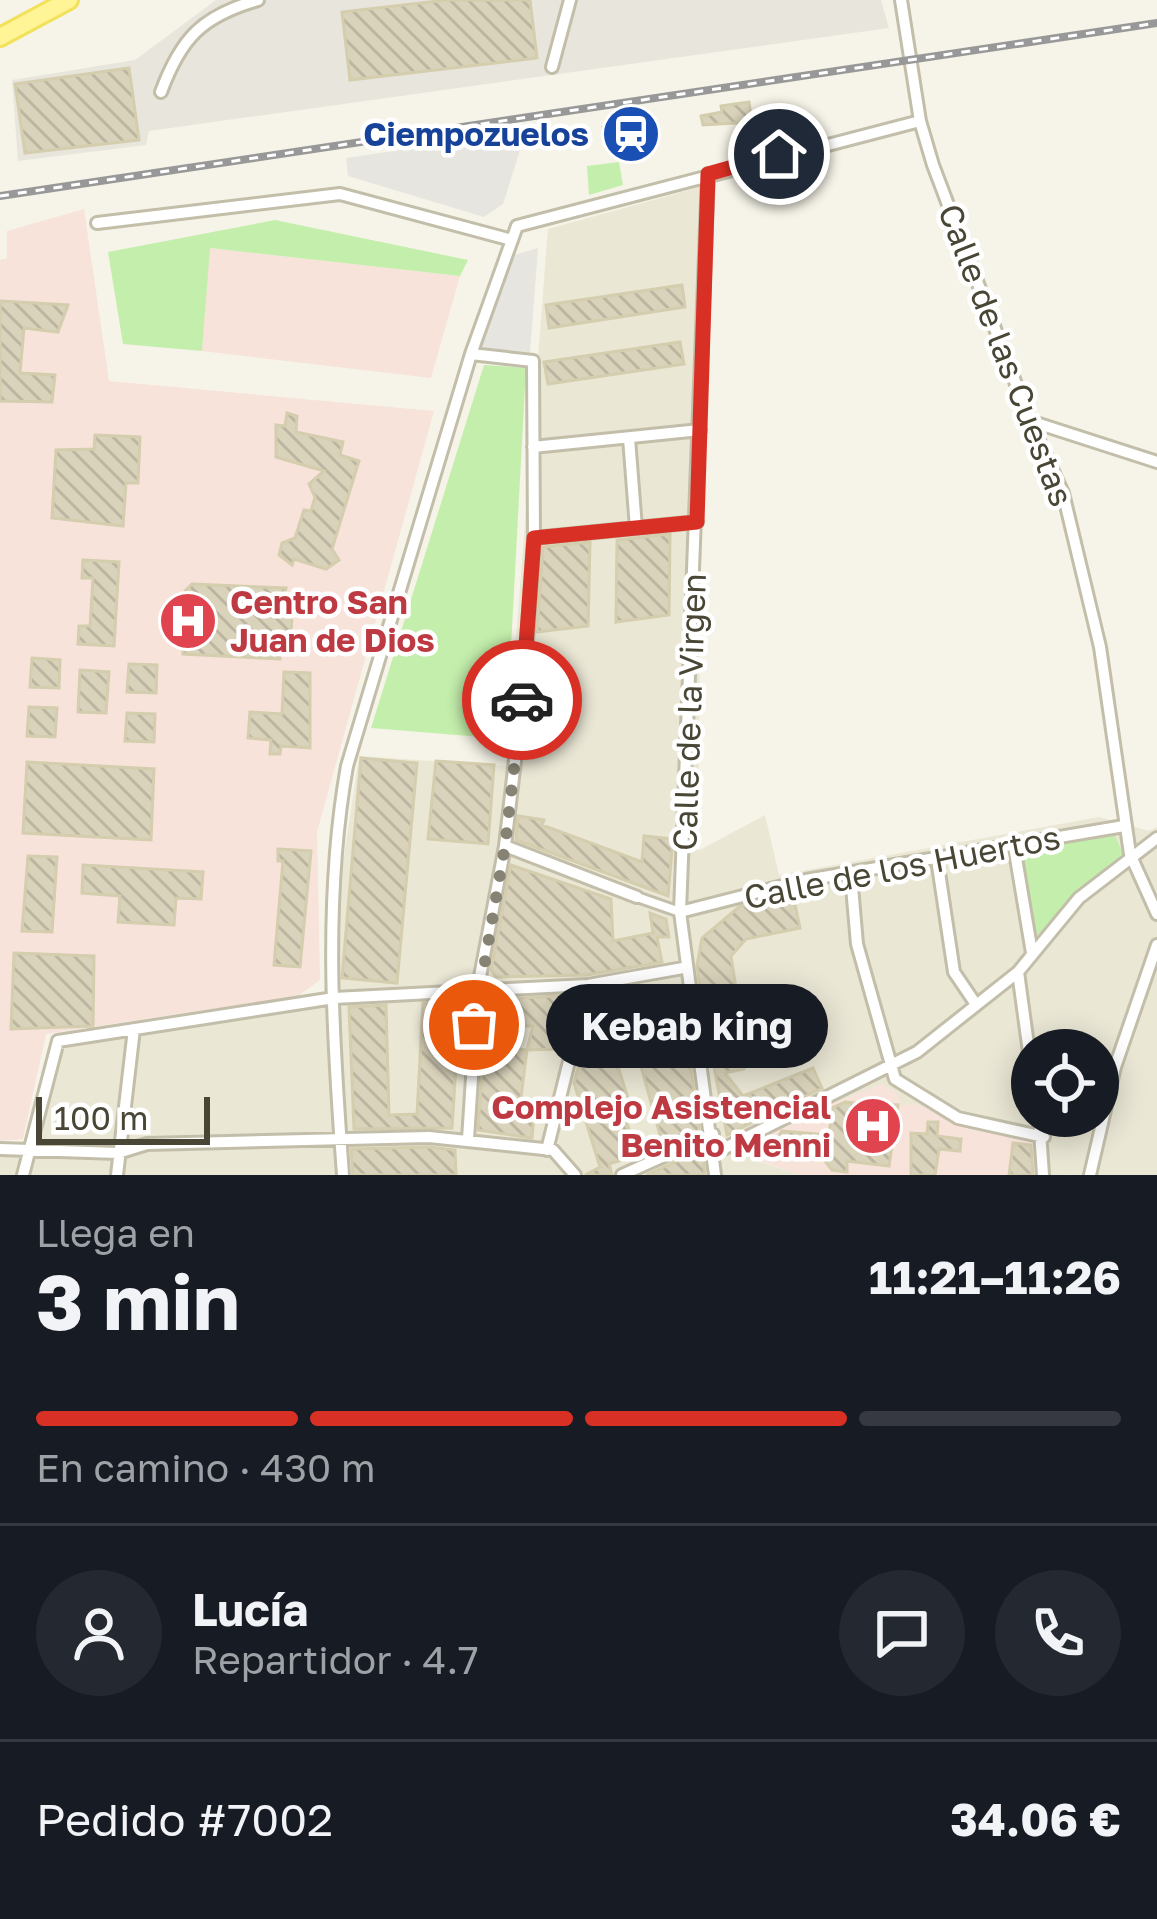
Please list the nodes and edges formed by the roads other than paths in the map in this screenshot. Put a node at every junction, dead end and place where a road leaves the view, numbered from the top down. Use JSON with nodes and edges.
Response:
{"nodes":[{"id":1,"x":69,"y":0,"type":"edge"},
{"id":2,"x":258,"y":0,"type":"edge"},
{"id":3,"x":570,"y":0,"type":"edge"},
{"id":4,"x":901,"y":0,"type":"edge"},
{"id":5,"x":0,"y":37,"type":"edge"},
{"id":6,"x":552,"y":67,"type":"dead end"},
{"id":7,"x":161,"y":92,"type":"dead end"},
{"id":8,"x":920,"y":121,"type":"junction"},
{"id":9,"x":708,"y":174,"type":"junction"},
{"id":10,"x":97,"y":223,"type":"dead end"},
{"id":11,"x":512,"y":239,"type":"junction"},
{"id":12,"x":471,"y":354,"type":"junction"},
{"id":13,"x":1030,"y":422,"type":"junction"},
{"id":14,"x":700,"y":430,"type":"junction"},
{"id":15,"x":629,"y":438,"type":"junction"},
{"id":16,"x":533,"y":447,"type":"junction"},
{"id":17,"x":1157,"y":462,"type":"edge"},
{"id":18,"x":697,"y":522,"type":"junction"},
{"id":19,"x":636,"y":528,"type":"junction"},
{"id":20,"x":534,"y":538,"type":"junction"},
{"id":21,"x":1124,"y":826,"type":"junction"},
{"id":22,"x":1157,"y":838,"type":"edge"},
{"id":23,"x":1014,"y":845,"type":"junction"},
{"id":24,"x":505,"y":846,"type":"junction"},
{"id":25,"x":1130,"y":854,"type":"junction"},
{"id":26,"x":937,"y":859,"type":"junction"},
{"id":27,"x":851,"y":875,"type":"junction"},
{"id":28,"x":637,"y":897,"type":"joint"},
{"id":29,"x":680,"y":912,"type":"junction"},
{"id":30,"x":1157,"y":914,"type":"edge"},
{"id":31,"x":1157,"y":945,"type":"edge"},
{"id":32,"x":1032,"y":953,"type":"junction"},
{"id":33,"x":683,"y":968,"type":"junction"},
{"id":34,"x":1018,"y":972,"type":"junction"},
{"id":35,"x":588,"y":985,"type":"junction"},
{"id":36,"x":478,"y":987,"type":"junction"},
{"id":37,"x":334,"y":998,"type":"junction"},
{"id":38,"x":975,"y":1003,"type":"junction"},
{"id":39,"x":134,"y":1029,"type":"junction"},
{"id":40,"x":1026,"y":1029,"type":"edge"},
{"id":41,"x":891,"y":1067,"type":"junction"},
{"id":42,"x":1011,"y":1130,"type":"edge"},
{"id":43,"x":713,"y":1134,"type":"junction"},
{"id":44,"x":1044,"y":1137,"type":"edge"},
{"id":45,"x":340,"y":1138,"type":"junction"},
{"id":46,"x":467,"y":1139,"type":"junction"},
{"id":47,"x":27,"y":1148,"type":"junction"},
{"id":48,"x":0,"y":1149,"type":"edge"},
{"id":49,"x":550,"y":1150,"type":"junction"},
{"id":50,"x":716,"y":1152,"type":"junction"},
{"id":51,"x":118,"y":1154,"type":"junction"},
{"id":52,"x":23,"y":1175,"type":"edge"},
{"id":53,"x":117,"y":1175,"type":"edge"},
{"id":54,"x":343,"y":1175,"type":"edge"},
{"id":55,"x":575,"y":1175,"type":"edge"},
{"id":56,"x":622,"y":1175,"type":"edge"},
{"id":57,"x":716,"y":1175,"type":"edge"},
{"id":58,"x":1043,"y":1175,"type":"edge"},
{"id":59,"x":1090,"y":1175,"type":"edge"}],
"edges":[{"from":1,"to":5,"type":"main road"},
{"from":2,"to":7,"type":"street"},
{"from":3,"to":6,"type":"street"},
{"from":4,"to":8,"type":"street","name":"Calle de las Cuestas"},
{"from":8,"to":9,"type":"street"},
{"from":8,"to":13,"type":"street","name":"Calle de las Cuestas"},
{"from":9,"to":11,"type":"street"},
{"from":9,"to":14,"type":"street","name":"Calle de la Virgen"},
{"from":10,"to":11,"type":"street"},
{"from":11,"to":12,"type":"street"},
{"from":12,"to":16,"type":"street"},
{"from":12,"to":37,"type":"street"},
{"from":13,"to":17,"type":"street"},
{"from":13,"to":21,"type":"street","name":"Calle de las Cuestas"},
{"from":14,"to":15,"type":"street"},
{"from":14,"to":18,"type":"street","name":"Calle de la Virgen"},
{"from":15,"to":16,"type":"street"},
{"from":15,"to":19,"type":"street"},
{"from":16,"to":20,"type":"street"},
{"from":18,"to":19,"type":"street"},
{"from":18,"to":29,"type":"street","name":"Calle de la Virgen"},
{"from":19,"to":20,"type":"street"},
{"from":20,"to":24,"type":"street"},
{"from":21,"to":23,"type":"street","name":"Calle de los Huertos"},
{"from":21,"to":25,"type":"street","name":"Calle de las Cuestas"},
{"from":22,"to":25,"type":"street"},
{"from":23,"to":26,"type":"street","name":"Calle de los Huertos"},
{"from":23,"to":32,"type":"street"},
{"from":24,"to":28,"type":"street"},
{"from":24,"to":36,"type":"street"},
{"from":25,"to":30,"type":"street","name":"Calle de las Cuestas"},
{"from":25,"to":32,"type":"street"},
{"from":26,"to":27,"type":"street","name":"Calle de los Huertos"},
{"from":26,"to":38,"type":"street"},
{"from":27,"to":29,"type":"street","name":"Calle de los Huertos"},
{"from":27,"to":41,"type":"street"},
{"from":28,"to":29,"type":"street"},
{"from":29,"to":33,"type":"street","name":"Calle de la Virgen"},
{"from":31,"to":59,"type":"street"},
{"from":32,"to":34,"type":"street"},
{"from":33,"to":35,"type":"street"},
{"from":33,"to":43,"type":"street","name":"Calle de la Virgen"},
{"from":34,"to":38,"type":"street"},
{"from":34,"to":40,"type":"street"},
{"from":35,"to":36,"type":"street"},
{"from":35,"to":49,"type":"street"},
{"from":36,"to":37,"type":"street"},
{"from":36,"to":46,"type":"street"},
{"from":37,"to":39,"type":"street"},
{"from":37,"to":45,"type":"street"},
{"from":38,"to":41,"type":"street"},
{"from":39,"to":47,"type":"street"},
{"from":39,"to":51,"type":"street"},
{"from":41,"to":42,"type":"street"},
{"from":41,"to":50,"type":"street"},
{"from":43,"to":50,"type":"street","name":"Calle de la Virgen"},
{"from":43,"to":56,"type":"street"},
{"from":44,"to":58,"type":"street"},
{"from":45,"to":46,"type":"street"},
{"from":45,"to":51,"type":"street"},
{"from":45,"to":54,"type":"street"},
{"from":46,"to":49,"type":"street"},
{"from":47,"to":48,"type":"street"},
{"from":47,"to":51,"type":"street"},
{"from":47,"to":52,"type":"street"},
{"from":49,"to":55,"type":"street"},
{"from":50,"to":57,"type":"street","name":"Calle de la Virgen"},
{"from":51,"to":53,"type":"street"}]}
